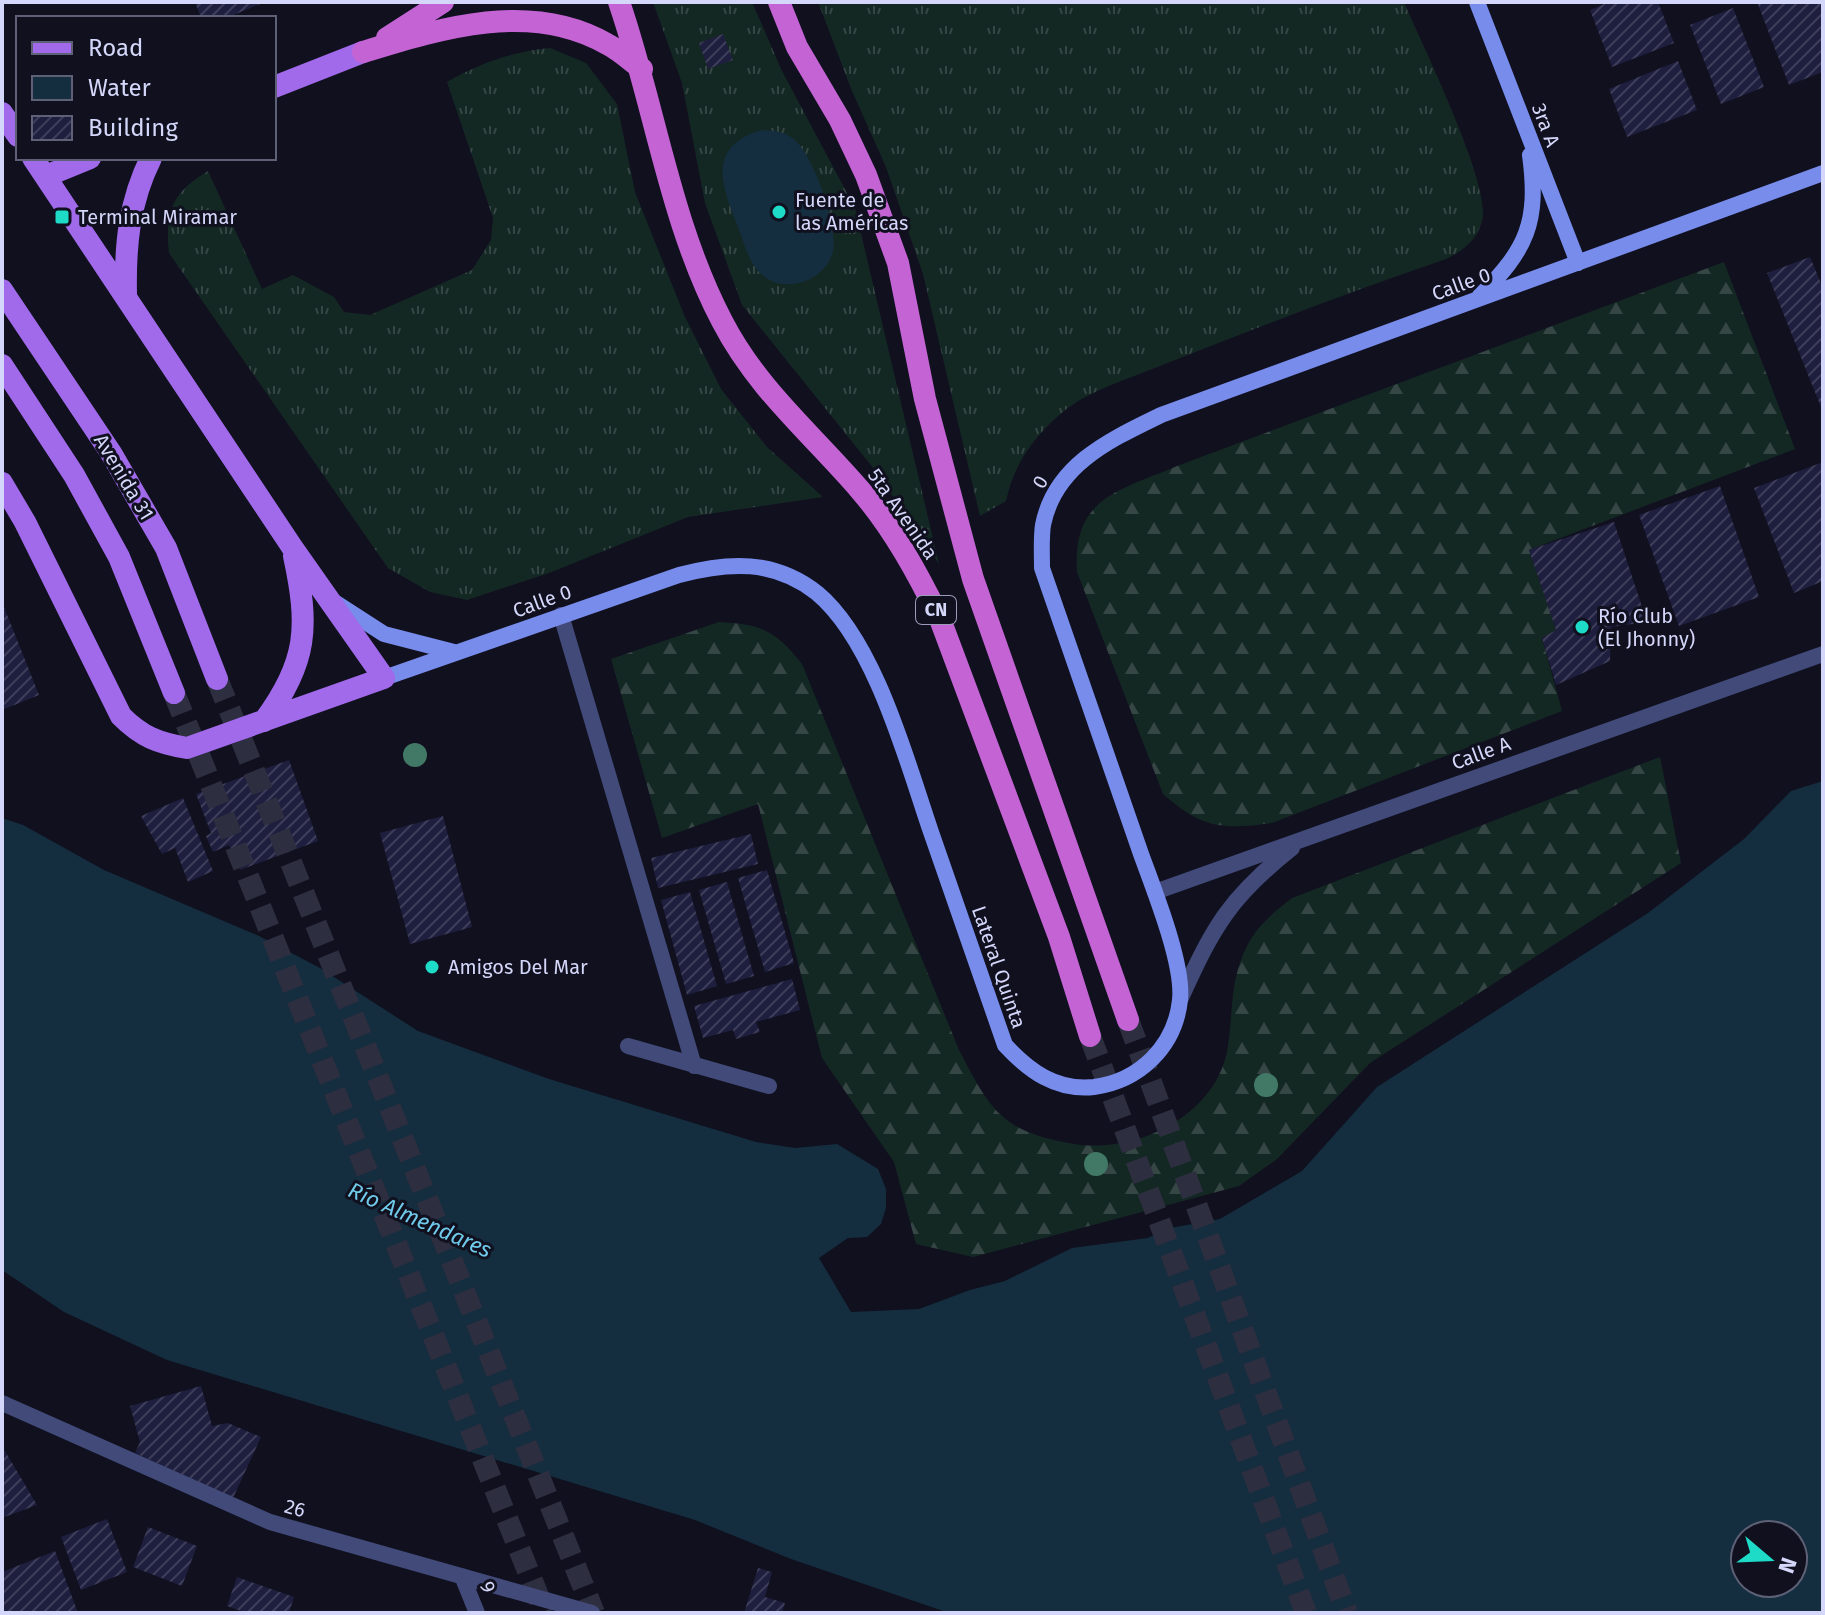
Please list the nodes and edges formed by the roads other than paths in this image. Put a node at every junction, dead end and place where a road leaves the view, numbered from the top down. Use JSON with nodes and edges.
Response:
{"nodes":[{"id":1,"x":443,"y":2,"type":"edge"},
{"id":2,"x":619,"y":2,"type":"edge"},
{"id":3,"x":1477,"y":2,"type":"edge"},
{"id":4,"x":781,"y":4,"type":"edge"},
{"id":5,"x":363,"y":52,"type":"junction"},
{"id":6,"x":642,"y":69,"type":"junction"},
{"id":7,"x":276,"y":86,"type":"edge"},
{"id":8,"x":2,"y":113,"type":"edge"},
{"id":9,"x":1527,"y":129,"type":"junction"},
{"id":10,"x":16,"y":133,"type":"edge"},
{"id":11,"x":79,"y":160,"type":"edge"},
{"id":12,"x":150,"y":160,"type":"edge"},
{"id":13,"x":40,"y":167,"type":"edge"},
{"id":14,"x":1823,"y":173,"type":"edge"},
{"id":15,"x":1578,"y":263,"type":"junction"},
{"id":16,"x":2,"y":290,"type":"edge"},
{"id":17,"x":126,"y":295,"type":"junction"},
{"id":18,"x":1474,"y":301,"type":"junction"},
{"id":19,"x":2,"y":365,"type":"edge"},
{"id":20,"x":1115,"y":438,"type":"joint"},
{"id":21,"x":2,"y":483,"type":"edge"},
{"id":22,"x":292,"y":547,"type":"junction"},
{"id":23,"x":715,"y":566,"type":"joint"},
{"id":24,"x":1042,"y":568,"type":"joint"},
{"id":25,"x":331,"y":600,"type":"junction"},
{"id":26,"x":561,"y":615,"type":"junction"},
{"id":27,"x":455,"y":653,"type":"junction"},
{"id":28,"x":1823,"y":654,"type":"edge"},
{"id":29,"x":384,"y":678,"type":"junction"},
{"id":30,"x":217,"y":679,"type":"tunnel mouth"},
{"id":31,"x":174,"y":693,"type":"tunnel mouth"},
{"id":32,"x":264,"y":721,"type":"junction"},
{"id":33,"x":1303,"y":839,"type":"junction"},
{"id":34,"x":1155,"y":892,"type":"junction"},
{"id":35,"x":1181,"y":998,"type":"junction"},
{"id":36,"x":1128,"y":1020,"type":"tunnel mouth"},
{"id":37,"x":1090,"y":1036,"type":"tunnel mouth"},
{"id":38,"x":628,"y":1046,"type":"dead end"},
{"id":39,"x":694,"y":1066,"type":"junction"},
{"id":40,"x":769,"y":1086,"type":"dead end"},
{"id":41,"x":2,"y":1403,"type":"edge"},
{"id":42,"x":462,"y":1576,"type":"junction"},
{"id":43,"x":477,"y":1613,"type":"edge"},
{"id":44,"x":592,"y":1613,"type":"edge"}],
"edges":[{"from":1,"to":5,"type":"highway"},
{"from":2,"to":6,"type":"highway","name":"5ta Avenida","number":"CN"},
{"from":3,"to":9,"type":"main road","name":"3ra A"},
{"from":4,"to":36,"type":"highway","name":"5ta Avenida","number":"CN"},
{"from":5,"to":6,"type":"highway"},
{"from":5,"to":7,"type":"main road"},
{"from":6,"to":37,"type":"highway","name":"5ta Avenida","number":"CN"},
{"from":8,"to":10,"type":"main road"},
{"from":9,"to":15,"type":"main road","name":"3ra A"},
{"from":9,"to":18,"type":"main road"},
{"from":11,"to":13,"type":"main road"},
{"from":12,"to":17,"type":"main road"},
{"from":13,"to":17,"type":"main road"},
{"from":14,"to":15,"type":"main road","name":"Calle 0"},
{"from":15,"to":18,"type":"main road","name":"Calle 0"},
{"from":16,"to":30,"type":"main road","name":"Avenida 31"},
{"from":17,"to":22,"type":"main road"},
{"from":18,"to":20,"type":"main road","name":"Calle 0"},
{"from":19,"to":31,"type":"main road","name":"Avenida 31"},
{"from":20,"to":24,"type":"main road","name":"0"},
{"from":21,"to":32,"type":"main road"},
{"from":22,"to":25,"type":"main road"},
{"from":22,"to":32,"type":"main road"},
{"from":23,"to":26,"type":"main road","name":"Calle 0"},
{"from":23,"to":35,"type":"main road","name":"Lateral Quinta"},
{"from":24,"to":34,"type":"main road","name":"Lateral Quinta"},
{"from":25,"to":27,"type":"main road"},
{"from":25,"to":29,"type":"main road"},
{"from":26,"to":27,"type":"main road","name":"Calle 0"},
{"from":26,"to":39,"type":"street"},
{"from":27,"to":29,"type":"main road","name":"Calle 0"},
{"from":28,"to":33,"type":"street","name":"Calle A"},
{"from":29,"to":32,"type":"main road"},
{"from":33,"to":34,"type":"street","name":"Calle A"},
{"from":33,"to":35,"type":"street"},
{"from":34,"to":35,"type":"main road","name":"Lateral Quinta"},
{"from":38,"to":39,"type":"street"},
{"from":39,"to":40,"type":"street"},
{"from":41,"to":42,"type":"street","name":"26"},
{"from":42,"to":43,"type":"street","name":"9"},
{"from":42,"to":44,"type":"street","name":"26"}]}
